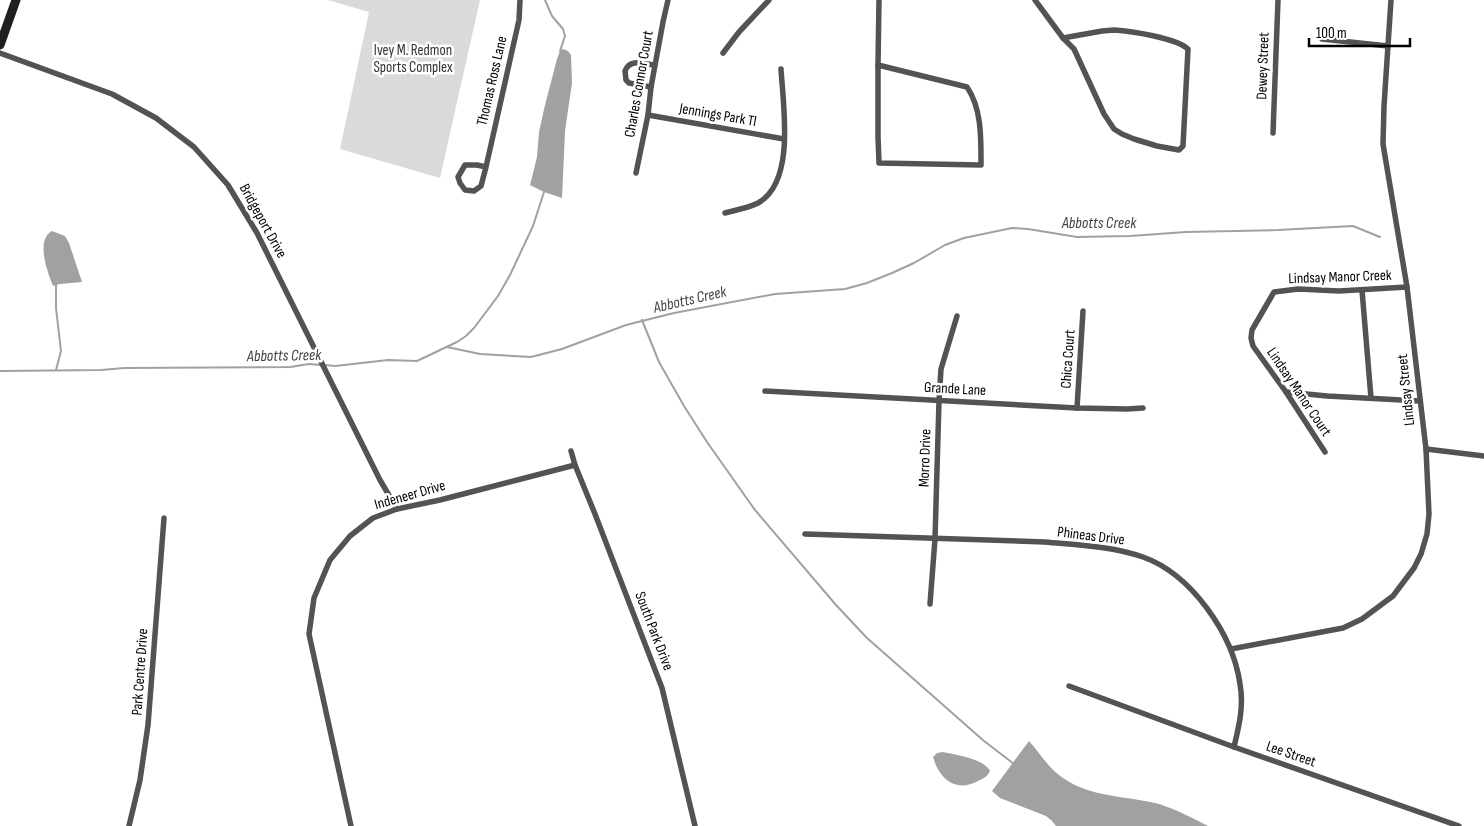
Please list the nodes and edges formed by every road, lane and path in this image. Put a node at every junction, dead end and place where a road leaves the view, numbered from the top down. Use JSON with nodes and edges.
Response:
{"nodes":[{"id":1,"x":16,"y":0,"type":"edge"},
{"id":2,"x":520,"y":0,"type":"edge"},
{"id":3,"x":668,"y":0,"type":"edge"},
{"id":4,"x":769,"y":0,"type":"edge"},
{"id":5,"x":879,"y":0,"type":"edge"},
{"id":6,"x":1035,"y":0,"type":"edge"},
{"id":7,"x":1278,"y":0,"type":"edge"},
{"id":8,"x":1391,"y":0,"type":"edge"},
{"id":9,"x":1062,"y":38,"type":"junction"},
{"id":10,"x":1322,"y":39,"type":"dead end"},
{"id":11,"x":0,"y":44,"type":"edge"},
{"id":12,"x":1388,"y":46,"type":"junction"},
{"id":13,"x":0,"y":53,"type":"edge"},
{"id":14,"x":723,"y":53,"type":"dead end"},
{"id":15,"x":878,"y":64,"type":"junction"},
{"id":16,"x":655,"y":65,"type":"junction"},
{"id":17,"x":781,"y":69,"type":"dead end"},
{"id":18,"x":651,"y":87,"type":"junction"},
{"id":19,"x":648,"y":115,"type":"junction"},
{"id":20,"x":1273,"y":133,"type":"dead end"},
{"id":21,"x":784,"y":139,"type":"junction"},
{"id":22,"x":486,"y":167,"type":"junction"},
{"id":23,"x":636,"y":173,"type":"dead end"},
{"id":24,"x":725,"y":212,"type":"dead end"},
{"id":25,"x":1407,"y":286,"type":"junction"},
{"id":26,"x":1362,"y":290,"type":"junction"},
{"id":27,"x":1274,"y":292,"type":"joint"},
{"id":28,"x":1083,"y":311,"type":"dead end"},
{"id":29,"x":957,"y":316,"type":"dead end"},
{"id":30,"x":765,"y":390,"type":"dead end"},
{"id":31,"x":1286,"y":392,"type":"junction"},
{"id":32,"x":1371,"y":398,"type":"junction"},
{"id":33,"x":939,"y":401,"type":"junction"},
{"id":34,"x":1420,"y":401,"type":"junction"},
{"id":35,"x":1077,"y":408,"type":"junction"},
{"id":36,"x":1143,"y":408,"type":"dead end"},
{"id":37,"x":1426,"y":449,"type":"junction"},
{"id":38,"x":570,"y":451,"type":"dead end"},
{"id":39,"x":1325,"y":452,"type":"dead end"},
{"id":40,"x":1484,"y":456,"type":"edge"},
{"id":41,"x":574,"y":465,"type":"junction"},
{"id":42,"x":397,"y":509,"type":"junction"},
{"id":43,"x":164,"y":518,"type":"dead end"},
{"id":44,"x":805,"y":534,"type":"dead end"},
{"id":45,"x":935,"y":539,"type":"junction"},
{"id":46,"x":930,"y":604,"type":"dead end"},
{"id":47,"x":1231,"y":649,"type":"junction"},
{"id":48,"x":1069,"y":686,"type":"dead end"},
{"id":49,"x":1234,"y":747,"type":"junction"},
{"id":50,"x":129,"y":826,"type":"edge"},
{"id":51,"x":351,"y":826,"type":"edge"},
{"id":52,"x":695,"y":826,"type":"edge"},
{"id":53,"x":1460,"y":826,"type":"edge"}],
"edges":[{"from":1,"to":11,"type":"street"},
{"from":2,"to":22,"type":"street","name":"Thomas Ross Lane"},
{"from":3,"to":16,"type":"street","name":"Charles Connor Court"},
{"from":4,"to":14,"type":"street"},
{"from":5,"to":15,"type":"street"},
{"from":6,"to":9,"type":"street"},
{"from":7,"to":20,"type":"street","name":"Dewey Street"},
{"from":8,"to":12,"type":"street","name":"Lindsay Street"},
{"from":9,"to":9,"type":"street"},
{"from":10,"to":12,"type":"street"},
{"from":12,"to":25,"type":"street","name":"Lindsay Street"},
{"from":13,"to":42,"type":"street","name":"Bridgeport Drive"},
{"from":15,"to":15,"type":"street"},
{"from":16,"to":18,"type":"street","name":"Charles Connor Court"},
{"from":16,"to":18,"type":"street"},
{"from":17,"to":21,"type":"street"},
{"from":18,"to":19,"type":"street","name":"Charles Connor Court"},
{"from":19,"to":21,"type":"street","name":"Jennings Park Tl"},
{"from":19,"to":23,"type":"street","name":"Charles Connor Court"},
{"from":21,"to":24,"type":"street"},
{"from":22,"to":22,"type":"street","name":"Thomas Ross Lane"},
{"from":25,"to":26,"type":"street","name":"Lindsay Manor Creek"},
{"from":25,"to":34,"type":"street","name":"Lindsay Street"},
{"from":26,"to":27,"type":"street","name":"Lindsay Manor Creek"},
{"from":26,"to":32,"type":"street"},
{"from":27,"to":31,"type":"street","name":"Lindsay Manor Court"},
{"from":28,"to":35,"type":"street","name":"Chica Court"},
{"from":29,"to":33,"type":"street","name":"Morro Drive"},
{"from":30,"to":33,"type":"street","name":"Grande Lane"},
{"from":31,"to":32,"type":"street"},
{"from":31,"to":39,"type":"street","name":"Lindsay Manor Court"},
{"from":32,"to":34,"type":"street"},
{"from":33,"to":35,"type":"street","name":"Grande Lane"},
{"from":33,"to":45,"type":"street","name":"Morro Drive"},
{"from":34,"to":37,"type":"street","name":"Lindsay Street"},
{"from":35,"to":36,"type":"street","name":"Grande Lane"},
{"from":37,"to":40,"type":"street"},
{"from":37,"to":47,"type":"street","name":"Lindsay Street"},
{"from":38,"to":41,"type":"street","name":"South Park Drive"},
{"from":41,"to":42,"type":"street","name":"Indeneer Drive"},
{"from":41,"to":52,"type":"street","name":"South Park Drive"},
{"from":42,"to":51,"type":"street","name":"Indeneer Drive"},
{"from":43,"to":50,"type":"street","name":"Park Centre Drive"},
{"from":44,"to":45,"type":"street","name":"Phineas Drive"},
{"from":45,"to":46,"type":"street","name":"Morro Drive"},
{"from":45,"to":47,"type":"street","name":"Phineas Drive"},
{"from":47,"to":49,"type":"street","name":"Phineas Drive"},
{"from":48,"to":49,"type":"street","name":"Lee Street"},
{"from":49,"to":53,"type":"street","name":"Lee Street"}]}
